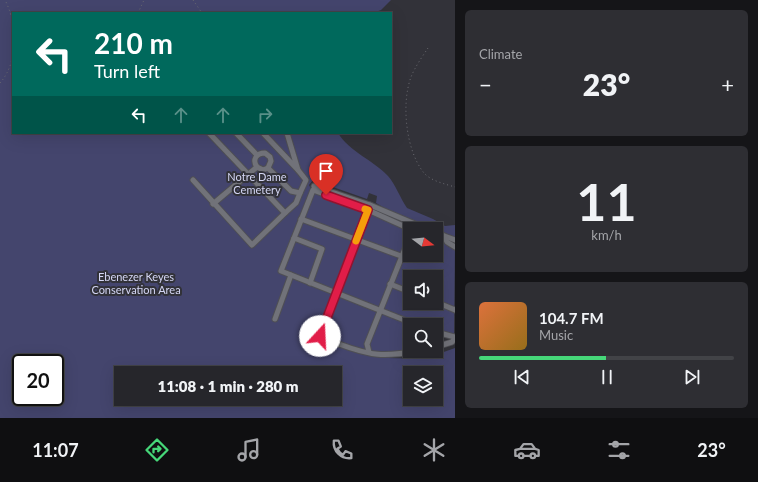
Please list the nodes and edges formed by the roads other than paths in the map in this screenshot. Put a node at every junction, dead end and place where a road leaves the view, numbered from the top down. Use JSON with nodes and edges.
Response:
{"nodes":[{"id":1,"x":210,"y":134,"type":"edge"},
{"id":2,"x":237,"y":134,"type":"edge"},
{"id":3,"x":264,"y":134,"type":"edge"},
{"id":4,"x":287,"y":134,"type":"edge"},
{"id":5,"x":257,"y":155,"type":"junction"},
{"id":6,"x":257,"y":168,"type":"junction"},
{"id":7,"x":268,"y":168,"type":"junction"},
{"id":8,"x":298,"y":170,"type":"junction"},
{"id":9,"x":249,"y":175,"type":"junction"},
{"id":10,"x":193,"y":180,"type":"dead end"},
{"id":11,"x":306,"y":180,"type":"junction"},
{"id":12,"x":313,"y":188,"type":"junction"},
{"id":13,"x":300,"y":194,"type":"junction"},
{"id":14,"x":213,"y":204,"type":"junction"},
{"id":15,"x":369,"y":208,"type":"junction"},
{"id":16,"x":285,"y":213,"type":"junction"},
{"id":17,"x":301,"y":219,"type":"junction"},
{"id":18,"x":408,"y":222,"type":"edge"},
{"id":19,"x":403,"y":225,"type":"edge"},
{"id":20,"x":444,"y":236,"type":"joint"},
{"id":21,"x":294,"y":238,"type":"junction"},
{"id":22,"x":356,"y":240,"type":"junction"},
{"id":23,"x":455,"y":240,"type":"edge"},
{"id":24,"x":455,"y":247,"type":"edge"},
{"id":25,"x":403,"y":252,"type":"edge"},
{"id":26,"x":401,"y":256,"type":"junction"},
{"id":27,"x":291,"y":275,"type":"junction"},
{"id":28,"x":310,"y":283,"type":"junction"},
{"id":29,"x":390,"y":284,"type":"junction"},
{"id":30,"x":403,"y":289,"type":"edge"},
{"id":31,"x":336,"y":292,"type":"junction"},
{"id":32,"x":443,"y":305,"type":"edge"},
{"id":33,"x":379,"y":310,"type":"junction"},
{"id":34,"x":455,"y":310,"type":"edge"},
{"id":35,"x":276,"y":319,"type":"dead end"},
{"id":36,"x":403,"y":319,"type":"edge"},
{"id":37,"x":443,"y":334,"type":"edge"},
{"id":38,"x":455,"y":338,"type":"edge"},
{"id":39,"x":443,"y":345,"type":"edge"},
{"id":40,"x":369,"y":352,"type":"junction"},
{"id":41,"x":403,"y":353,"type":"edge"}],
"edges":[{"from":1,"to":9,"type":"lane"},
{"from":2,"to":5,"type":"lane"},
{"from":3,"to":8,"type":"lane"},
{"from":4,"to":8,"type":"lane"},
{"from":5,"to":6,"type":"lane"},
{"from":5,"to":7,"type":"lane"},
{"from":6,"to":7,"type":"lane"},
{"from":6,"to":9,"type":"lane"},
{"from":7,"to":13,"type":"lane"},
{"from":8,"to":11,"type":"lane"},
{"from":9,"to":14,"type":"lane"},
{"from":9,"to":16,"type":"lane"},
{"from":10,"to":14,"type":"lane"},
{"from":11,"to":12,"type":"lane"},
{"from":11,"to":13,"type":"lane"},
{"from":12,"to":15,"type":"lane"},
{"from":12,"to":17,"type":"lane"},
{"from":13,"to":16,"type":"lane"},
{"from":14,"to":16,"type":"lane"},
{"from":15,"to":18,"type":"lane"},
{"from":15,"to":19,"type":"lane"},
{"from":15,"to":22,"type":"lane"},
{"from":17,"to":21,"type":"lane"},
{"from":17,"to":22,"type":"lane"},
{"from":20,"to":23,"type":"lane"},
{"from":20,"to":24,"type":"lane"},
{"from":21,"to":27,"type":"lane"},
{"from":21,"to":28,"type":"lane"},
{"from":22,"to":26,"type":"lane"},
{"from":22,"to":31,"type":"lane"},
{"from":25,"to":26,"type":"lane"},
{"from":26,"to":29,"type":"lane"},
{"from":27,"to":28,"type":"lane"},
{"from":27,"to":35,"type":"lane"},
{"from":28,"to":31,"type":"lane"},
{"from":29,"to":30,"type":"lane"},
{"from":29,"to":33,"type":"lane"},
{"from":31,"to":33,"type":"lane"},
{"from":31,"to":40,"type":"lane"},
{"from":32,"to":34,"type":"lane"},
{"from":33,"to":36,"type":"lane"},
{"from":33,"to":40,"type":"lane"},
{"from":37,"to":38,"type":"lane"},
{"from":38,"to":39,"type":"lane"},
{"from":40,"to":41,"type":"lane"}]}
